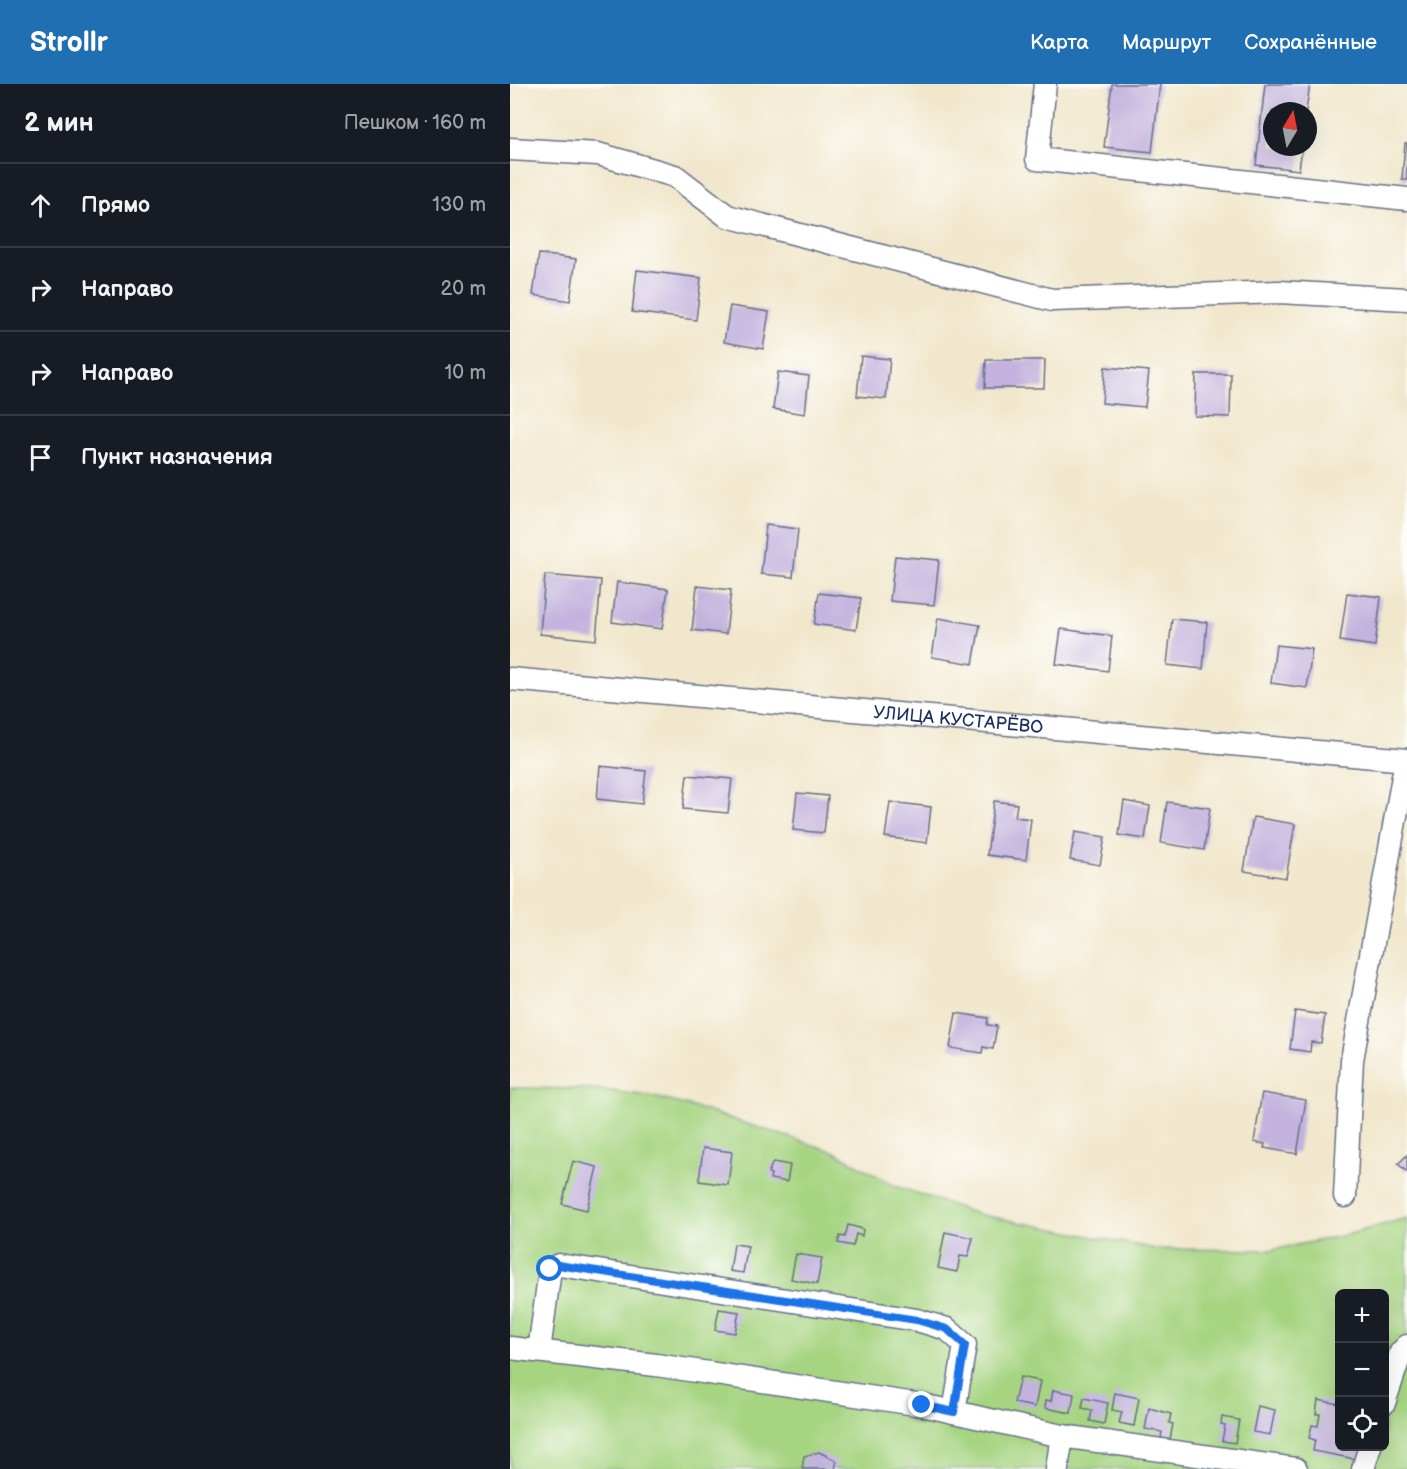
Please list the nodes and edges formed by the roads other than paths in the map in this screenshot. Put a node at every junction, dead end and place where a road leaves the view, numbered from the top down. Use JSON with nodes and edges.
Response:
{"nodes":[{"id":1,"x":1045,"y":84,"type":"edge"},
{"id":2,"x":510,"y":149,"type":"edge"},
{"id":3,"x":1407,"y":199,"type":"edge"},
{"id":4,"x":1407,"y":299,"type":"edge"},
{"id":5,"x":510,"y":679,"type":"edge"},
{"id":6,"x":1407,"y":760,"type":"edge"},
{"id":7,"x":1345,"y":1196,"type":"dead end"},
{"id":8,"x":1407,"y":1346,"type":"edge"},
{"id":9,"x":510,"y":1348,"type":"edge"},
{"id":10,"x":539,"y":1351,"type":"junction"},
{"id":11,"x":1386,"y":1397,"type":"edge"},
{"id":12,"x":954,"y":1412,"type":"junction"},
{"id":13,"x":1062,"y":1437,"type":"junction"},
{"id":14,"x":1368,"y":1451,"type":"edge"},
{"id":15,"x":1057,"y":1469,"type":"edge"},
{"id":16,"x":1296,"y":1469,"type":"edge"},
{"id":17,"x":1363,"y":1469,"type":"edge"}],
"edges":[{"from":1,"to":3,"type":"street"},
{"from":2,"to":4,"type":"street"},
{"from":5,"to":6,"type":"street","name":"УЛИЦА КУСТАРЁВО"},
{"from":6,"to":7,"type":"street"},
{"from":8,"to":11,"type":"street"},
{"from":9,"to":10,"type":"street"},
{"from":10,"to":12,"type":"street"},
{"from":10,"to":12,"type":"street"},
{"from":12,"to":13,"type":"street"},
{"from":13,"to":15,"type":"street"},
{"from":13,"to":16,"type":"street"},
{"from":14,"to":17,"type":"street"}]}
